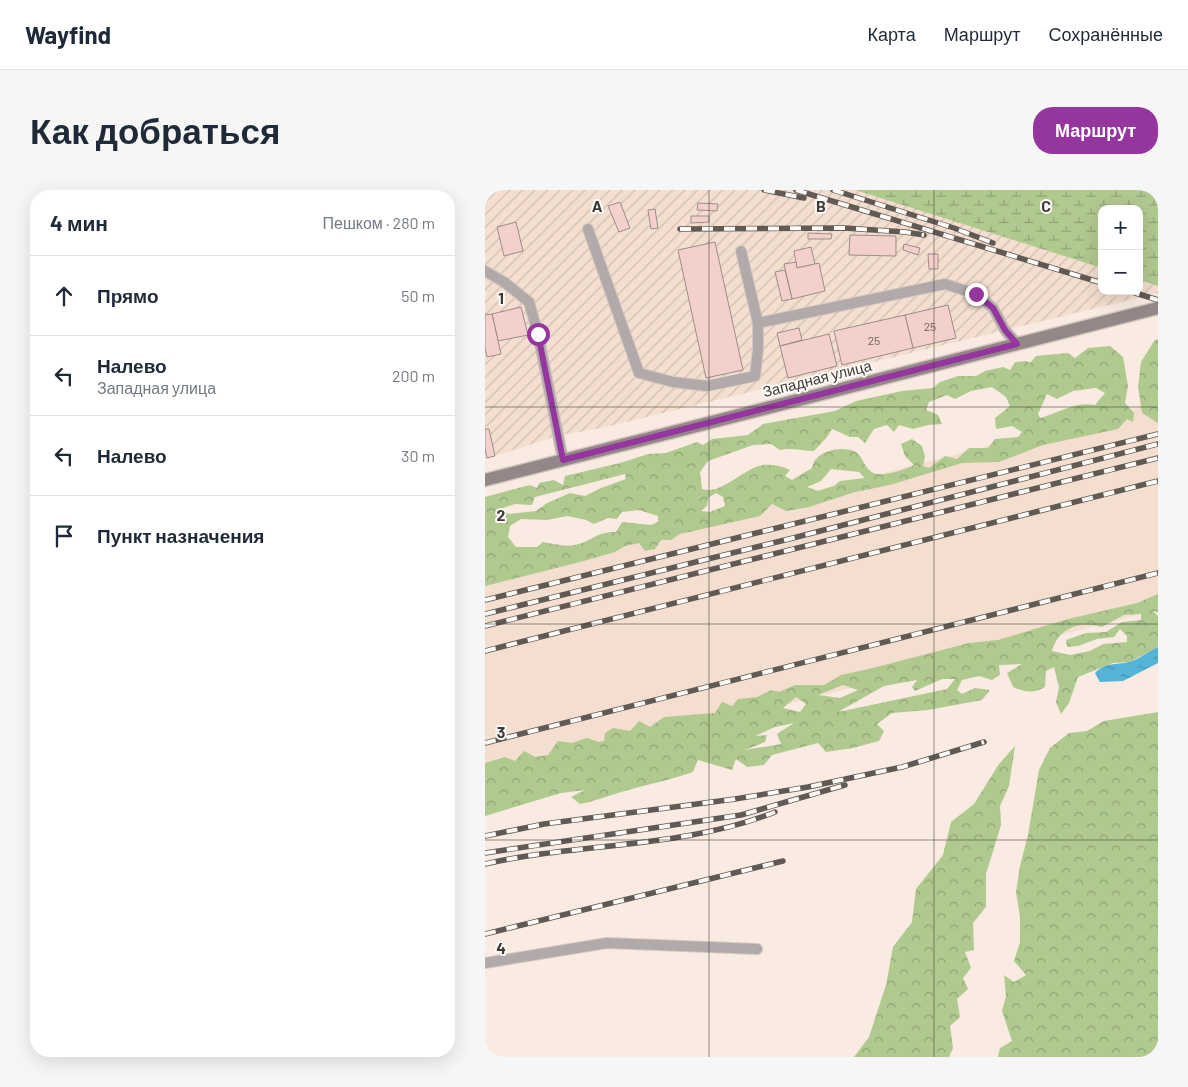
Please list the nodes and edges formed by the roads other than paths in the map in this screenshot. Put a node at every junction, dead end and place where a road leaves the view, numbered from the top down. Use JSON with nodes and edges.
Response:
{"nodes":[{"id":1,"x":588,"y":229,"type":"dead end"},
{"id":2,"x":741,"y":251,"type":"dead end"},
{"id":3,"x":485,"y":272,"type":"edge"},
{"id":4,"x":1158,"y":308,"type":"edge"},
{"id":5,"x":758,"y":323,"type":"junction"},
{"id":6,"x":1017,"y":344,"type":"junction"},
{"id":7,"x":563,"y":460,"type":"junction"},
{"id":8,"x":485,"y":480,"type":"edge"},
{"id":9,"x":757,"y":949,"type":"dead end"},
{"id":10,"x":485,"y":963,"type":"edge"}],
"edges":[{"from":1,"to":5,"type":"lane"},
{"from":2,"to":5,"type":"lane"},
{"from":3,"to":7,"type":"lane"},
{"from":4,"to":6,"type":"street","name":"Западная улица"},
{"from":5,"to":6,"type":"lane"},
{"from":6,"to":7,"type":"street","name":"Западная улица"},
{"from":7,"to":8,"type":"street","name":"Западная улица"},
{"from":9,"to":10,"type":"lane"}]}
